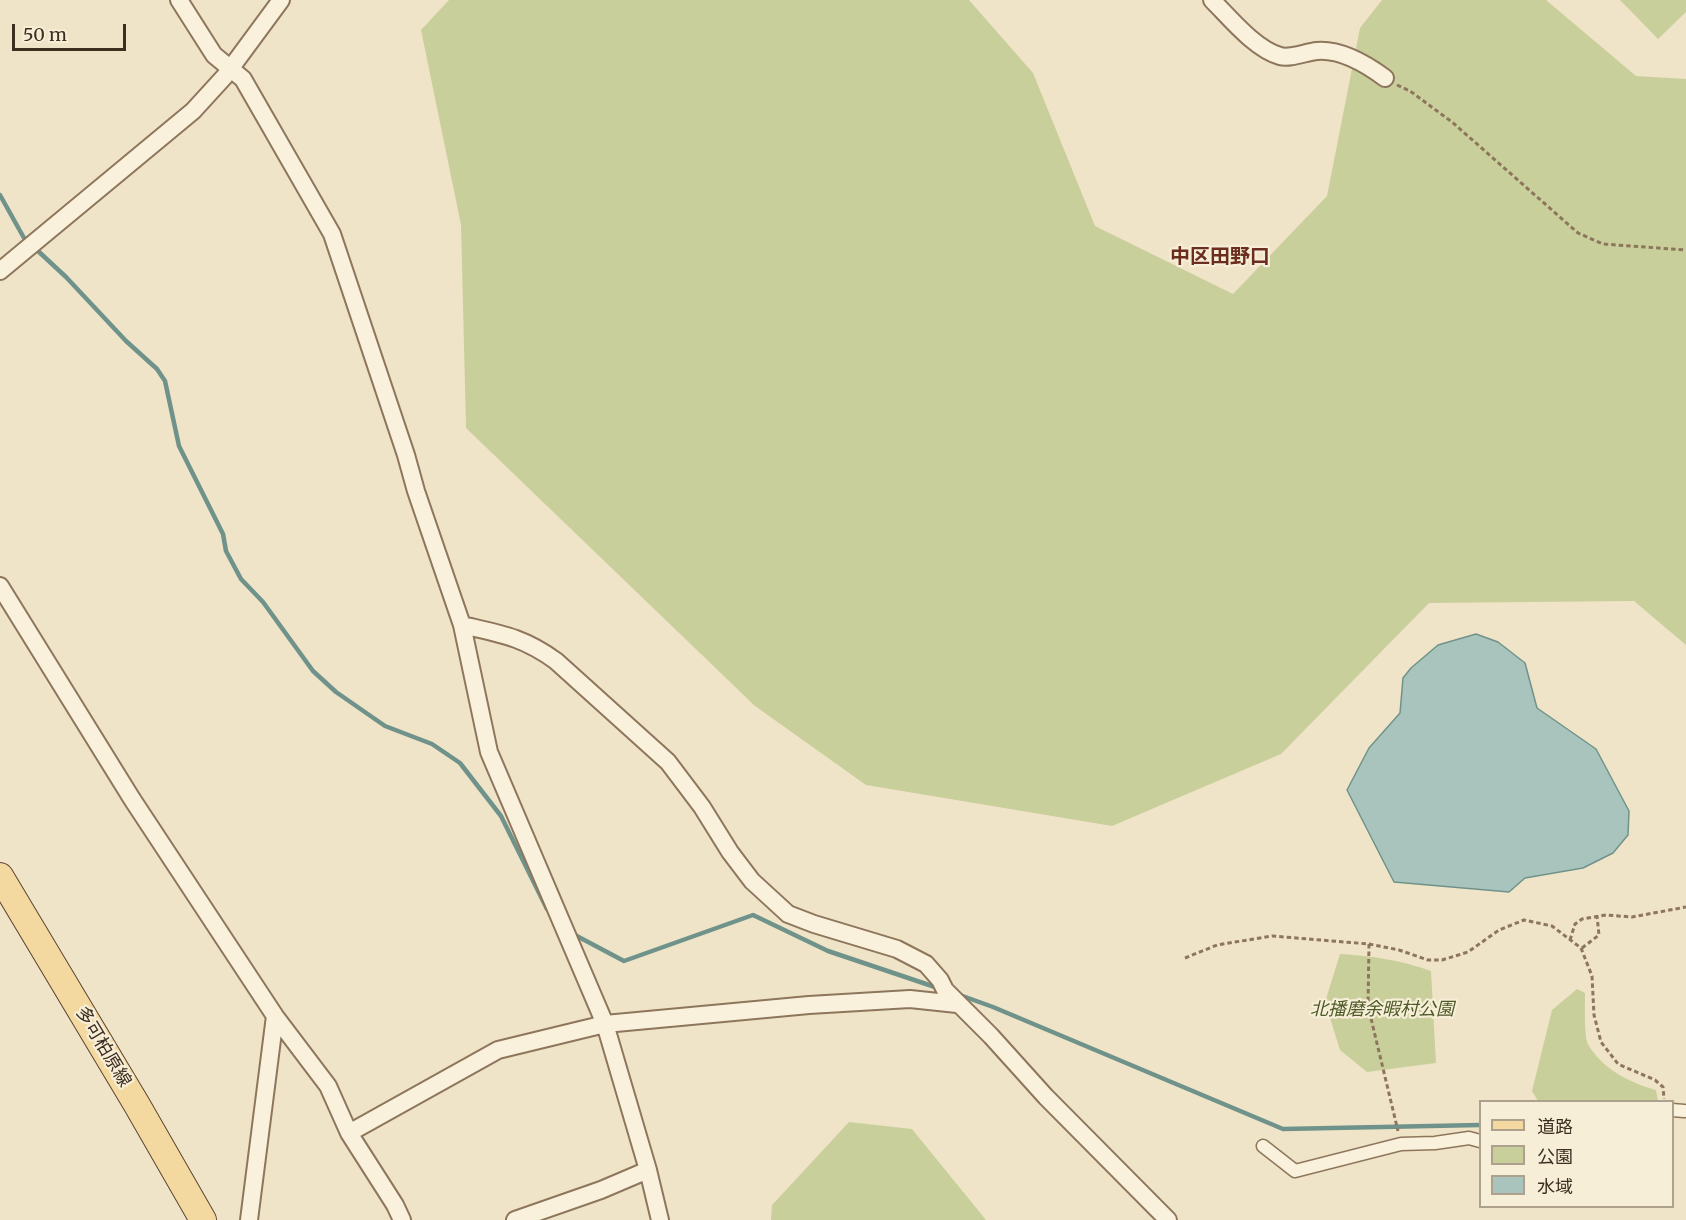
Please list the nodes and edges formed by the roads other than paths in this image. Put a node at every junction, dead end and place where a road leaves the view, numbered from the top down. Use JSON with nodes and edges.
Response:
{"nodes":[{"id":1,"x":179,"y":0,"type":"edge"},
{"id":2,"x":281,"y":0,"type":"edge"},
{"id":3,"x":1212,"y":0,"type":"edge"},
{"id":4,"x":230,"y":68,"type":"junction"},
{"id":5,"x":1385,"y":78,"type":"road end"},
{"id":6,"x":0,"y":271,"type":"edge"},
{"id":7,"x":0,"y":586,"type":"edge"},
{"id":8,"x":462,"y":625,"type":"junction"},
{"id":9,"x":0,"y":876,"type":"edge"},
{"id":10,"x":957,"y":1004,"type":"junction"},
{"id":11,"x":275,"y":1016,"type":"junction"},
{"id":12,"x":605,"y":1024,"type":"junction"},
{"id":13,"x":349,"y":1133,"type":"junction"},
{"id":14,"x":1479,"y":1141,"type":"edge"},
{"id":15,"x":1263,"y":1146,"type":"dead end"},
{"id":16,"x":648,"y":1170,"type":"junction"},
{"id":17,"x":203,"y":1220,"type":"edge"},
{"id":18,"x":249,"y":1220,"type":"edge"},
{"id":19,"x":402,"y":1220,"type":"edge"},
{"id":20,"x":515,"y":1220,"type":"edge"},
{"id":21,"x":660,"y":1220,"type":"edge"},
{"id":22,"x":1168,"y":1220,"type":"edge"}],
"edges":[{"from":1,"to":4,"type":"street"},
{"from":2,"to":4,"type":"street"},
{"from":3,"to":5,"type":"street"},
{"from":4,"to":6,"type":"street"},
{"from":4,"to":8,"type":"street"},
{"from":7,"to":11,"type":"street"},
{"from":8,"to":10,"type":"street"},
{"from":8,"to":12,"type":"street"},
{"from":9,"to":17,"type":"main road","name":"多可柏原線"},
{"from":10,"to":12,"type":"street"},
{"from":10,"to":22,"type":"street"},
{"from":11,"to":13,"type":"street"},
{"from":11,"to":18,"type":"street"},
{"from":12,"to":13,"type":"street"},
{"from":12,"to":16,"type":"street"},
{"from":13,"to":19,"type":"street"},
{"from":14,"to":15,"type":"street"},
{"from":16,"to":20,"type":"street"},
{"from":16,"to":21,"type":"street"}]}
